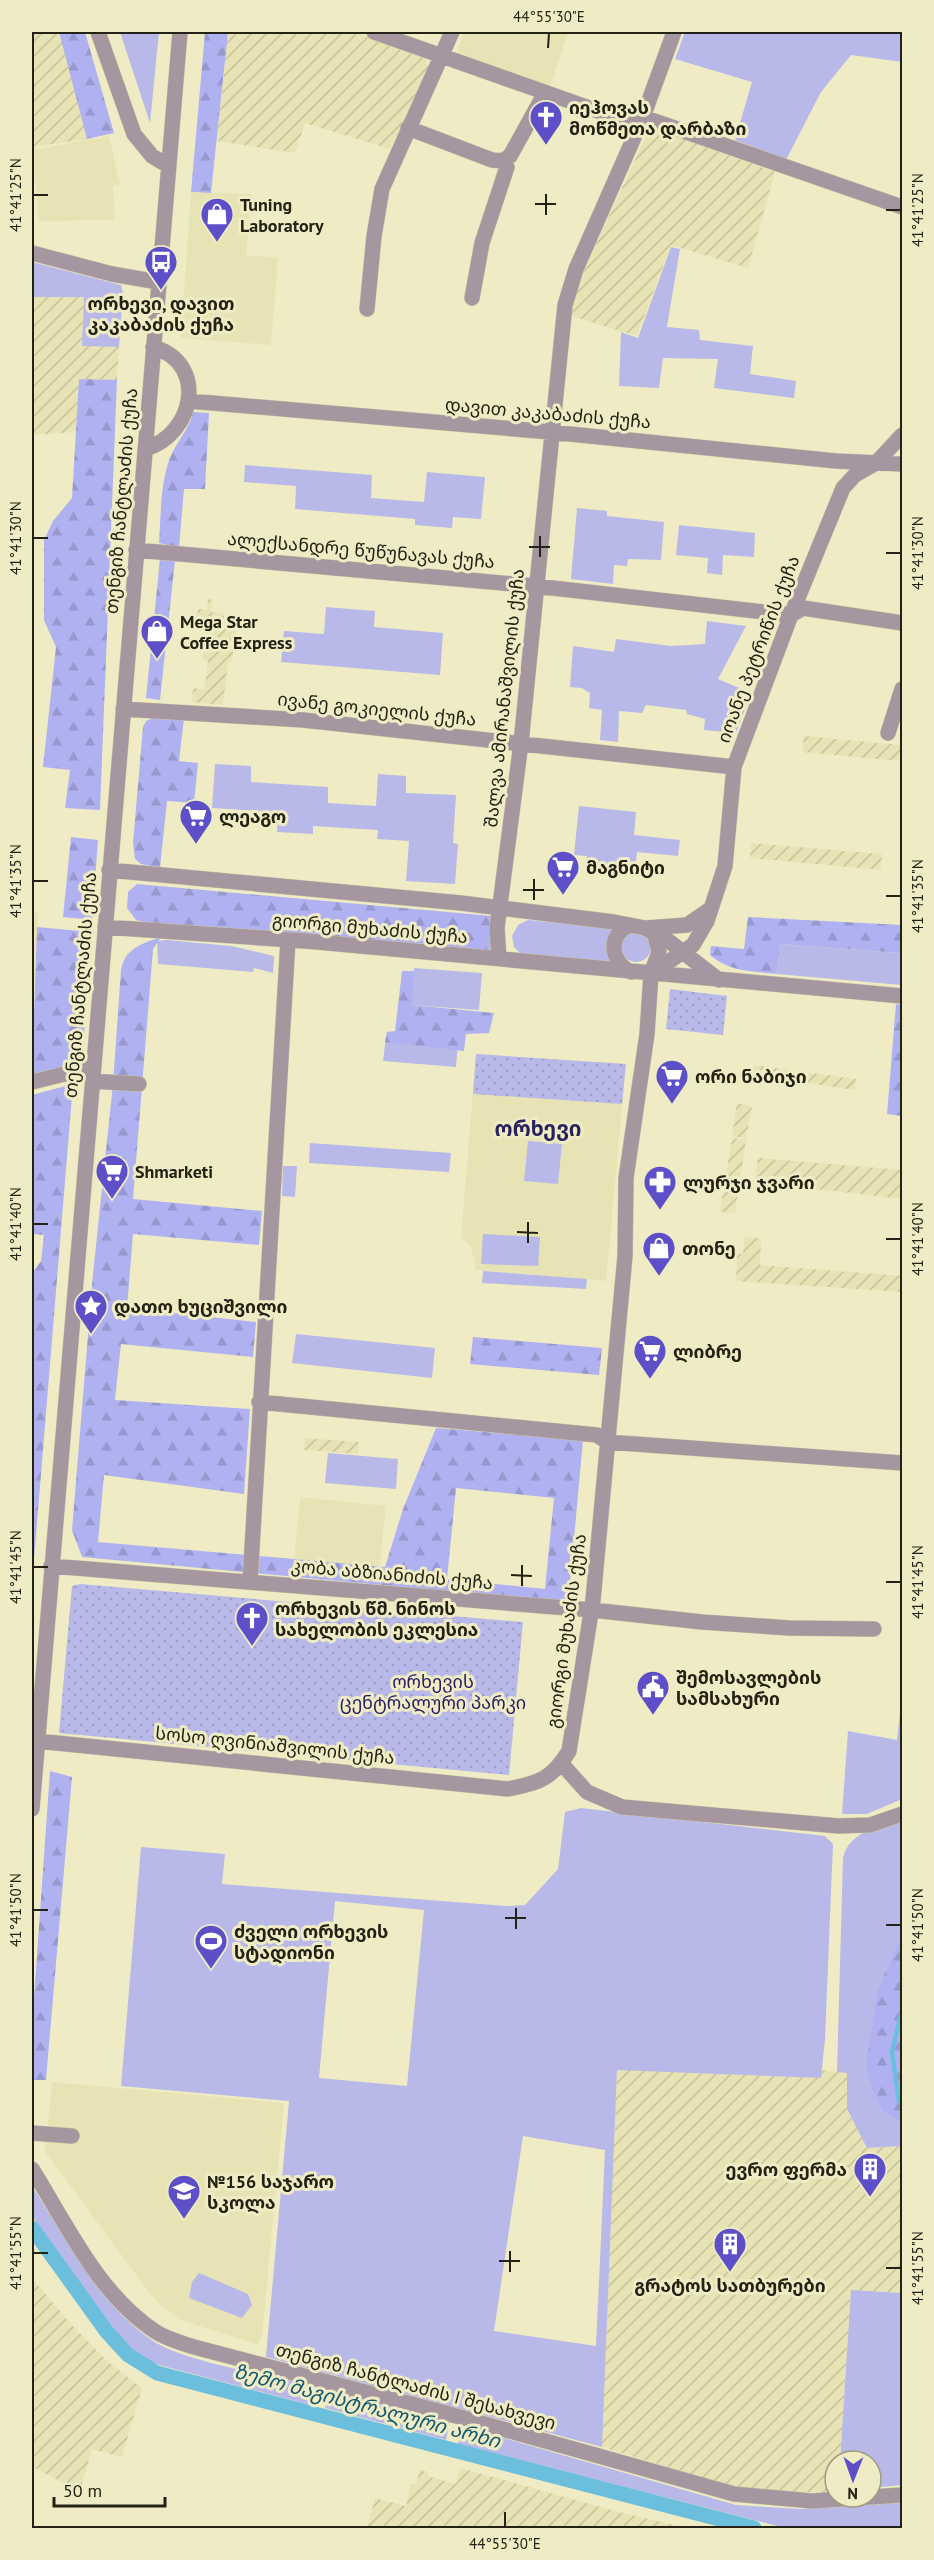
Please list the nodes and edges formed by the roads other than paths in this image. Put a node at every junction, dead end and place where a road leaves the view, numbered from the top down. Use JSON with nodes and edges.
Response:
{"nodes":[{"id":1,"x":98,"y":32,"type":"edge"},
{"id":2,"x":180,"y":32,"type":"edge"},
{"id":3,"x":374,"y":32,"type":"edge"},
{"id":4,"x":452,"y":32,"type":"edge"},
{"id":5,"x":674,"y":32,"type":"edge"},
{"id":6,"x":443,"y":57,"type":"junction"},
{"id":7,"x":544,"y":93,"type":"junction"},
{"id":8,"x":643,"y":117,"type":"junction"},
{"id":9,"x":408,"y":128,"type":"junction"},
{"id":10,"x":502,"y":161,"type":"junction"},
{"id":11,"x":167,"y":165,"type":"junction"},
{"id":12,"x":903,"y":207,"type":"edge"},
{"id":13,"x":32,"y":253,"type":"edge"},
{"id":14,"x":158,"y":282,"type":"junction"},
{"id":15,"x":472,"y":298,"type":"dead end"},
{"id":16,"x":367,"y":309,"type":"dead end"},
{"id":17,"x":153,"y":347,"type":"junction"},
{"id":18,"x":189,"y":401,"type":"junction"},
{"id":19,"x":550,"y":432,"type":"junction"},
{"id":20,"x":903,"y":435,"type":"edge"},
{"id":21,"x":145,"y":449,"type":"junction"},
{"id":22,"x":876,"y":463,"type":"junction"},
{"id":23,"x":903,"y":464,"type":"edge"},
{"id":24,"x":136,"y":550,"type":"junction"},
{"id":25,"x":535,"y":586,"type":"junction"},
{"id":26,"x":791,"y":615,"type":"junction"},
{"id":27,"x":903,"y":623,"type":"edge"},
{"id":28,"x":903,"y":689,"type":"edge"},
{"id":29,"x":123,"y":709,"type":"junction"},
{"id":30,"x":888,"y":733,"type":"dead end"},
{"id":31,"x":521,"y":742,"type":"junction"},
{"id":32,"x":734,"y":767,"type":"junction"},
{"id":33,"x":109,"y":870,"type":"junction"},
{"id":34,"x":500,"y":908,"type":"junction"},
{"id":35,"x":712,"y":908,"type":"junction"},
{"id":36,"x":105,"y":927,"type":"junction"},
{"id":37,"x":643,"y":928,"type":"junction"},
{"id":38,"x":288,"y":940,"type":"junction"},
{"id":39,"x":684,"y":952,"type":"junction"},
{"id":40,"x":499,"y":958,"type":"junction"},
{"id":41,"x":631,"y":972,"type":"junction"},
{"id":42,"x":651,"y":974,"type":"junction"},
{"id":43,"x":720,"y":981,"type":"junction"},
{"id":44,"x":903,"y":996,"type":"edge"},
{"id":45,"x":93,"y":1074,"type":"junction"},
{"id":46,"x":32,"y":1082,"type":"edge"},
{"id":47,"x":139,"y":1084,"type":"dead end"},
{"id":48,"x":259,"y":1402,"type":"junction"},
{"id":49,"x":607,"y":1442,"type":"junction"},
{"id":50,"x":903,"y":1463,"type":"edge"},
{"id":51,"x":51,"y":1566,"type":"junction"},
{"id":52,"x":250,"y":1582,"type":"junction"},
{"id":53,"x":592,"y":1610,"type":"junction"},
{"id":54,"x":874,"y":1629,"type":"dead end"},
{"id":55,"x":37,"y":1741,"type":"junction"},
{"id":56,"x":561,"y":1763,"type":"junction"},
{"id":57,"x":32,"y":1809,"type":"edge"},
{"id":58,"x":903,"y":1814,"type":"edge"},
{"id":59,"x":32,"y":2133,"type":"edge"},
{"id":60,"x":72,"y":2136,"type":"dead end"},
{"id":61,"x":32,"y":2169,"type":"edge"},
{"id":62,"x":903,"y":2495,"type":"edge"},
{"id":63,"x":883,"y":2496,"type":"edge"},
{"id":64,"x":823,"y":2500,"type":"edge"}],
"edges":[{"from":1,"to":11,"type":"street"},
{"from":2,"to":11,"type":"street","name":"თენგიზ ჩანტლაძის ქუჩა"},
{"from":3,"to":6,"type":"street"},
{"from":4,"to":6,"type":"street"},
{"from":5,"to":8,"type":"street","name":"შალვა ამირანაშვილის ქუჩა"},
{"from":6,"to":7,"type":"street"},
{"from":6,"to":9,"type":"street"},
{"from":7,"to":8,"type":"street"},
{"from":7,"to":10,"type":"street"},
{"from":8,"to":12,"type":"street"},
{"from":8,"to":19,"type":"street","name":"შალვა ამირანაშვილის ქუჩა"},
{"from":9,"to":10,"type":"street"},
{"from":9,"to":16,"type":"street"},
{"from":10,"to":15,"type":"street"},
{"from":11,"to":14,"type":"street","name":"თენგიზ ჩანტლაძის ქუჩა"},
{"from":13,"to":14,"type":"street"},
{"from":14,"to":17,"type":"street","name":"თენგიზ ჩანტლაძის ქუჩა"},
{"from":17,"to":18,"type":"street"},
{"from":17,"to":21,"type":"street","name":"თენგიზ ჩანტლაძის ქუჩა"},
{"from":18,"to":19,"type":"street","name":"დავით კაკაბაძის ქუჩა"},
{"from":18,"to":21,"type":"street"},
{"from":19,"to":22,"type":"street","name":"დავით კაკაბაძის ქუჩა"},
{"from":19,"to":25,"type":"street","name":"შალვა ამირანაშვილის ქუჩა"},
{"from":20,"to":22,"type":"street","name":"იოანე პეტრიწის ქუჩა"},
{"from":21,"to":24,"type":"street","name":"თენგიზ ჩანტლაძის ქუჩა"},
{"from":22,"to":23,"type":"street","name":"დავით კაკაბაძის ქუჩა"},
{"from":22,"to":26,"type":"street","name":"იოანე პეტრიწის ქუჩა"},
{"from":24,"to":25,"type":"street","name":"ალექსანდრე წუწუნავას ქუჩა"},
{"from":24,"to":29,"type":"street","name":"თენგიზ ჩანტლაძის ქუჩა"},
{"from":25,"to":26,"type":"street","name":"ალექსანდრე წუწუნავას ქუჩა"},
{"from":25,"to":31,"type":"street","name":"შალვა ამირანაშვილის ქუჩა"},
{"from":26,"to":27,"type":"street","name":"ალექსანდრე წუწუნავას ქუჩა"},
{"from":26,"to":32,"type":"street","name":"იოანე პეტრიწის ქუჩა"},
{"from":28,"to":30,"type":"street"},
{"from":29,"to":31,"type":"street","name":"ივანე გოკიელის ქუჩა"},
{"from":29,"to":33,"type":"street","name":"თენგიზ ჩანტლაძის ქუჩა"},
{"from":31,"to":32,"type":"street","name":"ივანე გოკიელის ქუჩა"},
{"from":31,"to":34,"type":"street","name":"შალვა ამირანაშვილის ქუჩა"},
{"from":32,"to":35,"type":"street","name":"იოანე პეტრიწის ქუჩა"},
{"from":33,"to":34,"type":"street","name":"გიორგი მუხაძის ქუჩა"},
{"from":33,"to":36,"type":"street","name":"თენგიზ ჩანტლაძის ქუჩა"},
{"from":34,"to":37,"type":"street","name":"გიორგი მუხაძის ქუჩა"},
{"from":34,"to":40,"type":"street","name":"შალვა ამირანაშვილის ქუჩა"},
{"from":35,"to":37,"type":"street"},
{"from":35,"to":39,"type":"street","name":"იოანე პეტრიწის ქუჩა"},
{"from":36,"to":38,"type":"street","name":"გიორგი მუხაძის ქუჩა"},
{"from":36,"to":45,"type":"street","name":"თენგიზ ჩანტლაძის ქუჩა"},
{"from":37,"to":39,"type":"street"},
{"from":37,"to":41,"type":"street"},
{"from":37,"to":42,"type":"street","name":"გიორგი მუხაძის ქუჩა"},
{"from":38,"to":40,"type":"street","name":"გიორგი მუხაძის ქუჩა"},
{"from":38,"to":48,"type":"street"},
{"from":39,"to":42,"type":"street","name":"იოანე პეტრიწის ქუჩა"},
{"from":39,"to":43,"type":"street"},
{"from":40,"to":41,"type":"street","name":"გიორგი მუხაძის ქუჩა"},
{"from":41,"to":42,"type":"street","name":"გიორგი მუხაძის ქუჩა"},
{"from":42,"to":43,"type":"street","name":"გიორგი მუხაძის ქუჩა"},
{"from":42,"to":49,"type":"street","name":"გიორგი მუხაძის ქუჩა"},
{"from":43,"to":44,"type":"street","name":"გიორგი მუხაძის ქუჩა"},
{"from":45,"to":46,"type":"street"},
{"from":45,"to":47,"type":"street"},
{"from":45,"to":51,"type":"street","name":"თენგიზ ჩანტლაძის ქუჩა"},
{"from":48,"to":49,"type":"street"},
{"from":48,"to":52,"type":"street"},
{"from":49,"to":50,"type":"street"},
{"from":49,"to":53,"type":"street","name":"გიორგი მუხაძის ქუჩა"},
{"from":51,"to":52,"type":"street","name":"კობა აბზიანიძის ქუჩა"},
{"from":51,"to":55,"type":"street","name":"თენგიზ ჩანტლაძის ქუჩა"},
{"from":52,"to":53,"type":"street","name":"კობა აბზიანიძის ქუჩა"},
{"from":53,"to":54,"type":"street","name":"კობა აბზიანიძის ქუჩა"},
{"from":53,"to":56,"type":"street","name":"გიორგი მუხაძის ქუჩა"},
{"from":55,"to":56,"type":"street","name":"სოსო ღვინიაშვილის ქუჩა"},
{"from":55,"to":57,"type":"street","name":"თენგიზ ჩანტლაძის ქუჩა"},
{"from":56,"to":58,"type":"street"},
{"from":59,"to":60,"type":"street"},
{"from":61,"to":64,"type":"street","name":"თენგიზ ჩანტლაძის I შესახვევი"},
{"from":62,"to":63,"type":"street","name":"თენგიზ ჩანტლაძის I შესახვევი"}]}
